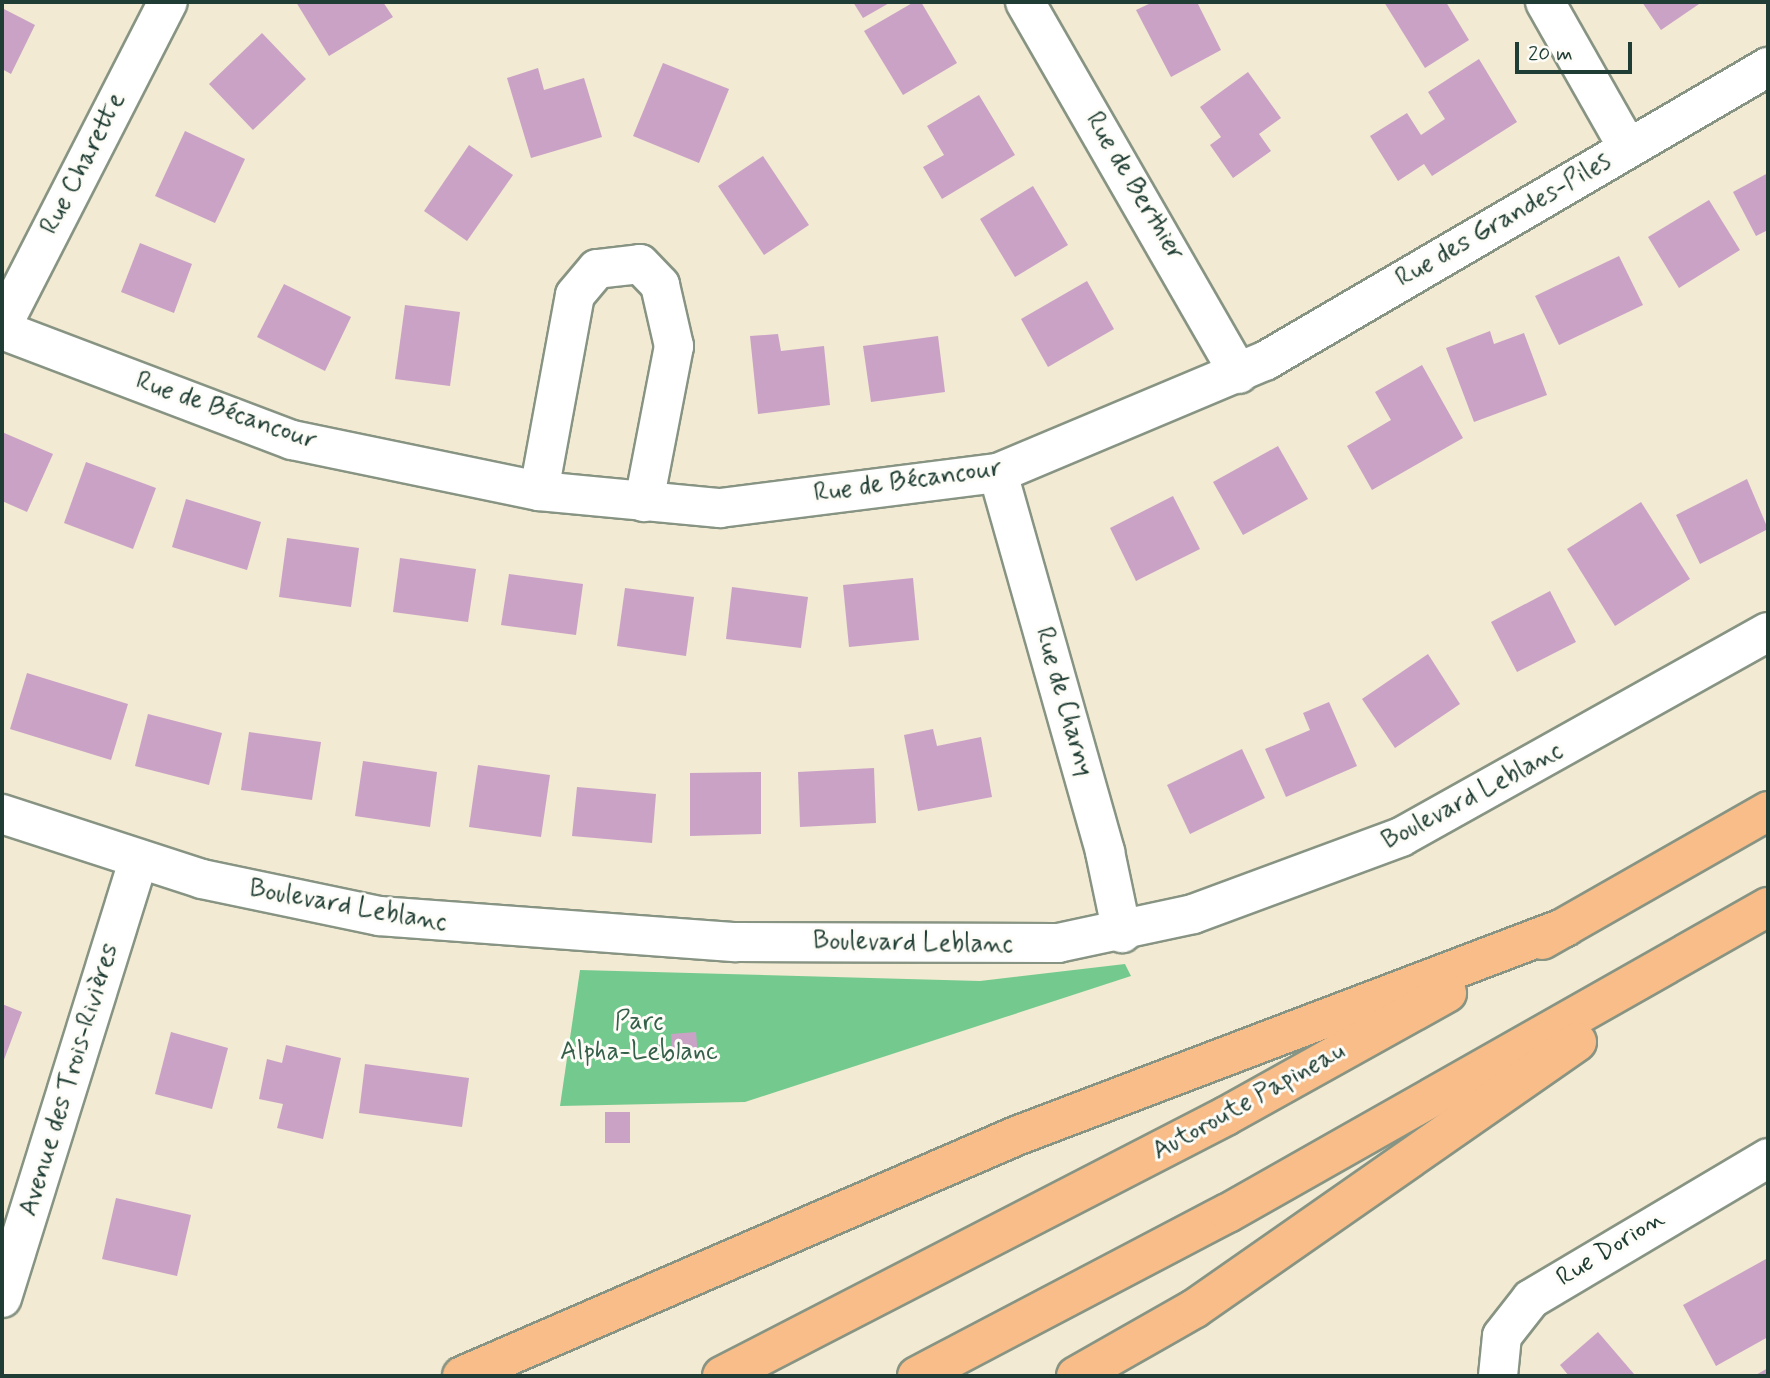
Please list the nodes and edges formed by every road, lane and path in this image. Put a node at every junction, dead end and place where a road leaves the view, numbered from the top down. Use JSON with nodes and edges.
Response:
{"nodes":[{"id":1,"x":167,"y":2,"type":"edge"},
{"id":2,"x":1025,"y":2,"type":"edge"},
{"id":3,"x":1545,"y":2,"type":"edge"},
{"id":4,"x":1768,"y":67,"type":"edge"},
{"id":5,"x":1628,"y":148,"type":"junction"},
{"id":6,"x":2,"y":328,"type":"edge"},
{"id":7,"x":1239,"y":374,"type":"junction"},
{"id":8,"x":998,"y":473,"type":"junction"},
{"id":9,"x":539,"y":491,"type":"junction"},
{"id":10,"x":644,"y":502,"type":"junction"},
{"id":11,"x":1768,"y":632,"type":"edge"},
{"id":12,"x":1768,"y":811,"type":"edge"},
{"id":13,"x":2,"y":814,"type":"edge"},
{"id":14,"x":138,"y":862,"type":"junction"},
{"id":15,"x":1768,"y":907,"type":"edge"},
{"id":16,"x":1566,"y":927,"type":"junction"},
{"id":17,"x":1122,"y":933,"type":"junction"},
{"id":18,"x":1768,"y":1158,"type":"edge"},
{"id":19,"x":2,"y":1298,"type":"edge"},
{"id":20,"x":462,"y":1376,"type":"edge"},
{"id":21,"x":722,"y":1376,"type":"edge"},
{"id":22,"x":917,"y":1376,"type":"edge"},
{"id":23,"x":1076,"y":1376,"type":"edge"},
{"id":24,"x":1498,"y":1376,"type":"edge"}],
"edges":[{"from":1,"to":6,"type":"street","name":"Rue Charette"},
{"from":2,"to":7,"type":"street","name":"Rue de Berthier"},
{"from":3,"to":5,"type":"street"},
{"from":4,"to":5,"type":"street","name":"Rue des Grandes-Piles"},
{"from":5,"to":7,"type":"street","name":"Rue des Grandes-Piles"},
{"from":6,"to":9,"type":"street","name":"Rue de Bécancour"},
{"from":7,"to":8,"type":"street","name":"Rue de Bécancour"},
{"from":8,"to":10,"type":"street","name":"Rue de Bécancour"},
{"from":8,"to":17,"type":"street","name":"Rue de Charny"},
{"from":9,"to":10,"type":"street","name":"Rue de Bécancour"},
{"from":9,"to":10,"type":"street"},
{"from":11,"to":17,"type":"street","name":"Boulevard Leblanc"},
{"from":12,"to":16,"type":"highway","name":"Autoroute Papineau"},
{"from":13,"to":14,"type":"street","name":"Boulevard Leblanc"},
{"from":14,"to":17,"type":"street","name":"Boulevard Leblanc"},
{"from":14,"to":19,"type":"street","name":"Avenue des Trois-Rivières"},
{"from":15,"to":22,"type":"highway"},
{"from":15,"to":23,"type":"highway"},
{"from":16,"to":20,"type":"highway"},
{"from":16,"to":21,"type":"highway","name":"Autoroute Papineau"},
{"from":18,"to":24,"type":"street","name":"Rue Dorion"}]}
